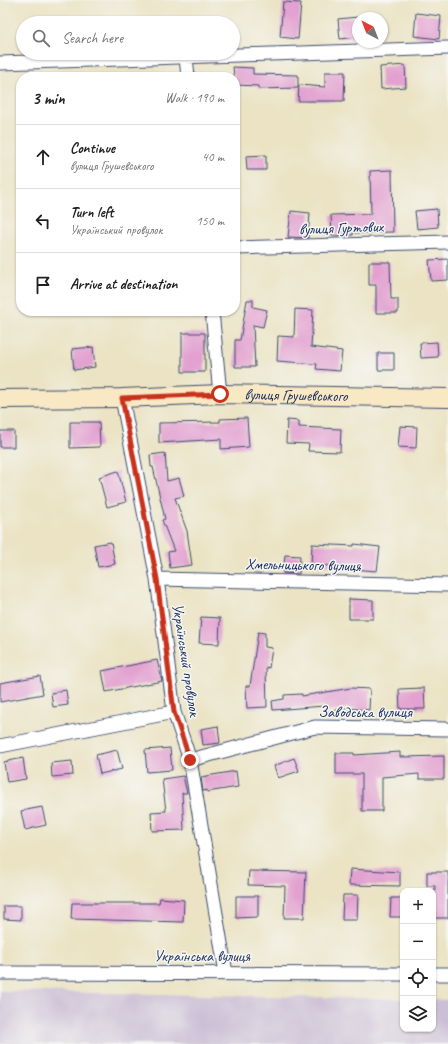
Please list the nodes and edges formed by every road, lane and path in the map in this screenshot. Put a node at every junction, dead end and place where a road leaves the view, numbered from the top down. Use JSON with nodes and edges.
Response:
{"nodes":[{"id":1,"x":448,"y":48,"type":"edge"},
{"id":2,"x":240,"y":55,"type":"edge"},
{"id":3,"x":93,"y":60,"type":"edge"},
{"id":4,"x":186,"y":60,"type":"edge"},
{"id":5,"x":0,"y":63,"type":"edge"},
{"id":6,"x":188,"y":72,"type":"edge"},
{"id":7,"x":448,"y":242,"type":"edge"},
{"id":8,"x":240,"y":248,"type":"edge"},
{"id":9,"x":212,"y":316,"type":"edge"},
{"id":10,"x":220,"y":394,"type":"junction"},
{"id":11,"x":122,"y":398,"type":"junction"},
{"id":12,"x":448,"y":398,"type":"edge"},
{"id":13,"x":0,"y":399,"type":"edge"},
{"id":14,"x":157,"y":579,"type":"junction"},
{"id":15,"x":448,"y":585,"type":"edge"},
{"id":16,"x":174,"y":712,"type":"junction"},
{"id":17,"x":448,"y":729,"type":"edge"},
{"id":18,"x":0,"y":746,"type":"edge"},
{"id":19,"x":190,"y":760,"type":"junction"},
{"id":20,"x":0,"y":973,"type":"edge"},
{"id":21,"x":226,"y":973,"type":"junction"},
{"id":22,"x":400,"y":974,"type":"edge"},
{"id":23,"x":436,"y":974,"type":"edge"},
{"id":24,"x":448,"y":974,"type":"edge"}],
"edges":[{"from":1,"to":2,"type":"street"},
{"from":3,"to":5,"type":"street"},
{"from":4,"to":6,"type":"street"},
{"from":7,"to":8,"type":"street","name":"вулиця Гуртових"},
{"from":9,"to":10,"type":"street"},
{"from":10,"to":11,"type":"street","name":"вулиця Грушевського"},
{"from":10,"to":12,"type":"street","name":"вулиця Грушевського"},
{"from":11,"to":13,"type":"street","name":"вулиця Грушевського"},
{"from":11,"to":14,"type":"street","name":"Український провулок"},
{"from":14,"to":15,"type":"street","name":"Хмельницького вулиця"},
{"from":14,"to":16,"type":"street","name":"Український провулок"},
{"from":16,"to":18,"type":"street"},
{"from":16,"to":19,"type":"street","name":"Український провулок"},
{"from":17,"to":19,"type":"street","name":"Заводська вулиця"},
{"from":19,"to":21,"type":"street","name":"Український провулок"},
{"from":20,"to":21,"type":"street","name":"Українська вулиця"},
{"from":21,"to":22,"type":"street","name":"Українська вулиця"},
{"from":23,"to":24,"type":"street"}]}
